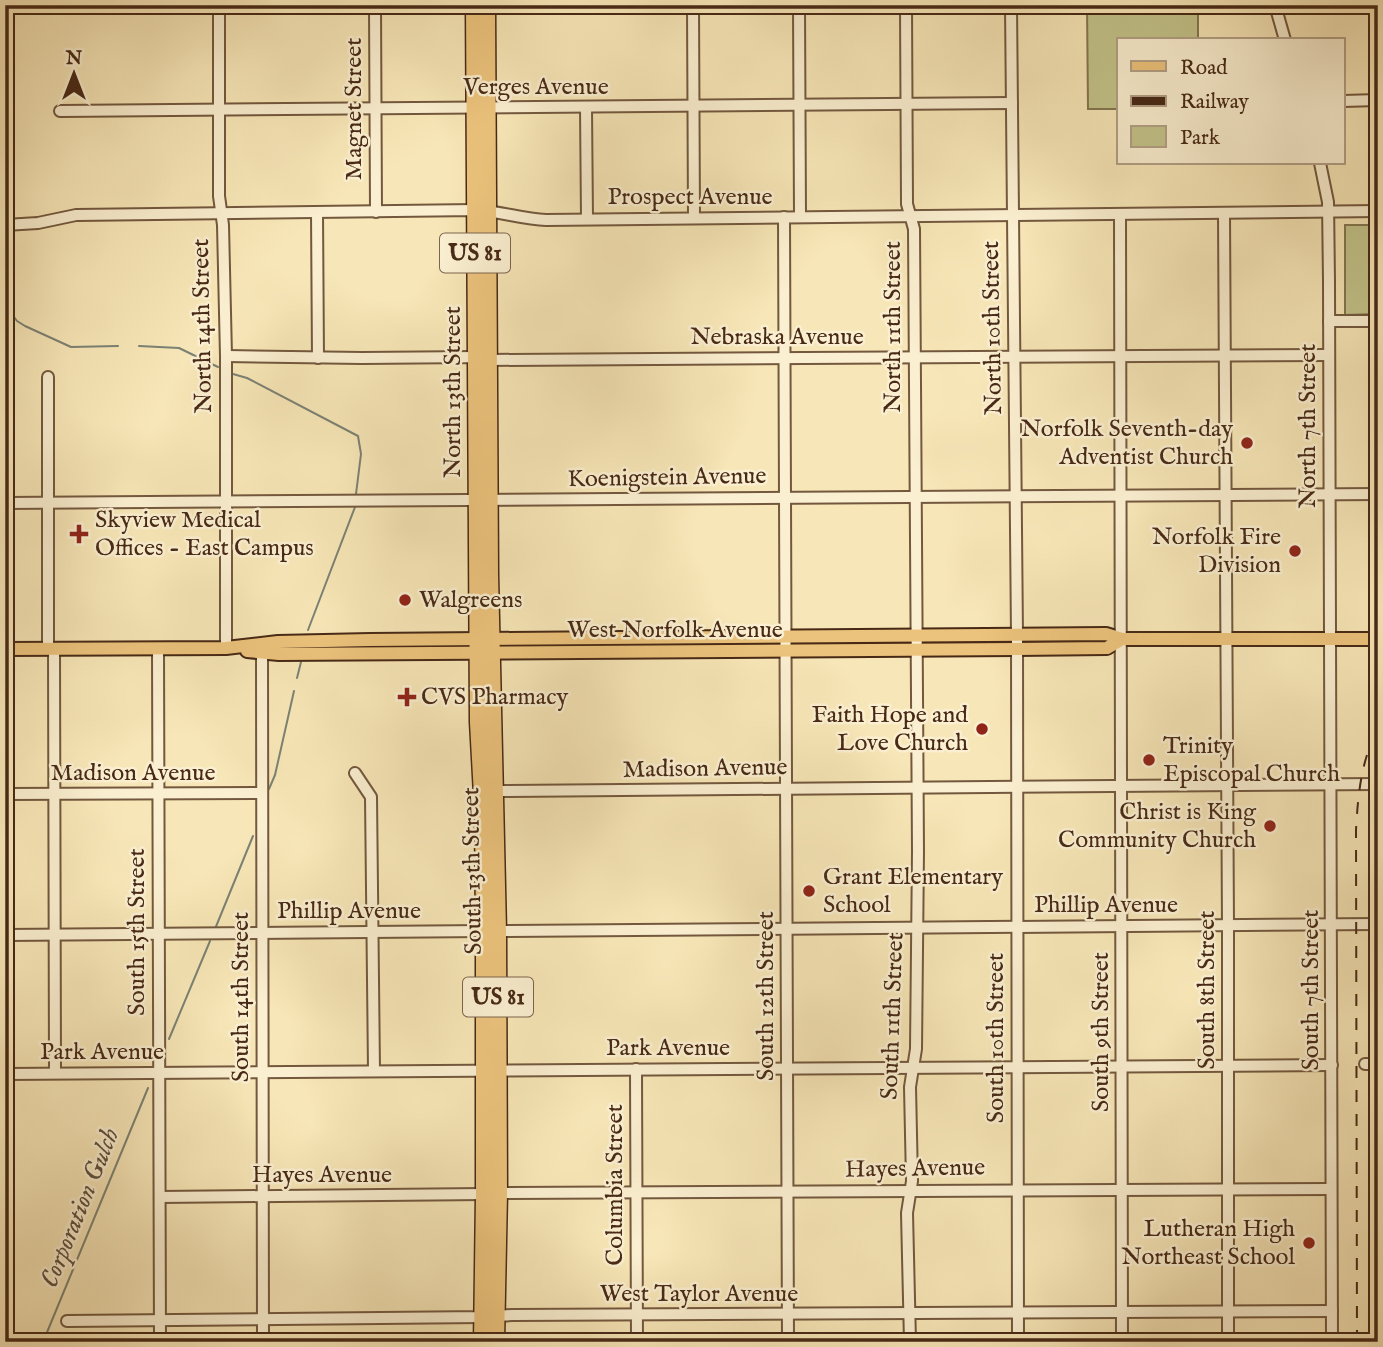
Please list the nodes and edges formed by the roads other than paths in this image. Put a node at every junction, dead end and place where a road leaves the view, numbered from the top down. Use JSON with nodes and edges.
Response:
{"nodes":[{"id":1,"x":219,"y":5,"type":"edge"},
{"id":2,"x":375,"y":5,"type":"edge"},
{"id":3,"x":474,"y":5,"type":"edge"},
{"id":4,"x":487,"y":5,"type":"edge"},
{"id":5,"x":693,"y":5,"type":"edge"},
{"id":6,"x":799,"y":5,"type":"edge"},
{"id":7,"x":906,"y":5,"type":"edge"},
{"id":8,"x":1011,"y":5,"type":"edge"},
{"id":9,"x":1275,"y":5,"type":"edge"},
{"id":10,"x":1283,"y":38,"type":"edge"},
{"id":11,"x":1378,"y":100,"type":"edge"},
{"id":12,"x":1344,"y":101,"type":"edge"},
{"id":13,"x":1012,"y":103,"type":"junction"},
{"id":14,"x":906,"y":104,"type":"junction"},
{"id":15,"x":692,"y":106,"type":"junction"},
{"id":16,"x":800,"y":106,"type":"junction"},
{"id":17,"x":586,"y":108,"type":"junction"},
{"id":18,"x":219,"y":109,"type":"junction"},
{"id":19,"x":375,"y":109,"type":"junction"},
{"id":20,"x":482,"y":109,"type":"junction"},
{"id":21,"x":60,"y":111,"type":"dead end"},
{"id":22,"x":1320,"y":164,"type":"edge"},
{"id":23,"x":482,"y":211,"type":"junction"},
{"id":24,"x":1378,"y":211,"type":"edge"},
{"id":25,"x":221,"y":212,"type":"junction"},
{"id":26,"x":317,"y":212,"type":"junction"},
{"id":27,"x":376,"y":212,"type":"junction"},
{"id":28,"x":1328,"y":212,"type":"junction"},
{"id":29,"x":1224,"y":213,"type":"junction"},
{"id":30,"x":1120,"y":214,"type":"junction"},
{"id":31,"x":1012,"y":215,"type":"junction"},
{"id":32,"x":911,"y":216,"type":"junction"},
{"id":33,"x":784,"y":217,"type":"junction"},
{"id":34,"x":800,"y":217,"type":"junction"},
{"id":35,"x":694,"y":218,"type":"junction"},
{"id":36,"x":587,"y":219,"type":"junction"},
{"id":37,"x":5,"y":225,"type":"edge"},
{"id":38,"x":1329,"y":321,"type":"junction"},
{"id":39,"x":1378,"y":321,"type":"edge"},
{"id":40,"x":1225,"y":355,"type":"junction"},
{"id":41,"x":1328,"y":355,"type":"junction"},
{"id":42,"x":226,"y":356,"type":"junction"},
{"id":43,"x":914,"y":357,"type":"junction"},
{"id":44,"x":1014,"y":357,"type":"junction"},
{"id":45,"x":1119,"y":357,"type":"junction"},
{"id":46,"x":318,"y":358,"type":"junction"},
{"id":47,"x":482,"y":359,"type":"junction"},
{"id":48,"x":785,"y":359,"type":"junction"},
{"id":49,"x":48,"y":377,"type":"dead end"},
{"id":50,"x":1330,"y":494,"type":"junction"},
{"id":51,"x":1378,"y":494,"type":"edge"},
{"id":52,"x":1225,"y":495,"type":"junction"},
{"id":53,"x":916,"y":496,"type":"junction"},
{"id":54,"x":1014,"y":496,"type":"junction"},
{"id":55,"x":1120,"y":496,"type":"junction"},
{"id":56,"x":786,"y":498,"type":"junction"},
{"id":57,"x":483,"y":500,"type":"junction"},
{"id":58,"x":225,"y":501,"type":"junction"},
{"id":59,"x":5,"y":503,"type":"edge"},
{"id":60,"x":48,"y":503,"type":"junction"},
{"id":61,"x":1017,"y":635,"type":"junction"},
{"id":62,"x":1122,"y":639,"type":"junction"},
{"id":63,"x":1227,"y":639,"type":"junction"},
{"id":64,"x":1331,"y":639,"type":"junction"},
{"id":65,"x":1378,"y":639,"type":"edge"},
{"id":66,"x":917,"y":643,"type":"junction"},
{"id":67,"x":786,"y":644,"type":"junction"},
{"id":68,"x":485,"y":646,"type":"junction"},
{"id":69,"x":51,"y":648,"type":"junction"},
{"id":70,"x":158,"y":648,"type":"junction"},
{"id":71,"x":226,"y":648,"type":"junction"},
{"id":72,"x":5,"y":649,"type":"edge"},
{"id":73,"x":1017,"y":649,"type":"junction"},
{"id":74,"x":262,"y":653,"type":"junction"},
{"id":75,"x":355,"y":773,"type":"dead end"},
{"id":76,"x":1378,"y":784,"type":"edge"},
{"id":77,"x":1227,"y":785,"type":"junction"},
{"id":78,"x":1331,"y":785,"type":"junction"},
{"id":79,"x":1121,"y":786,"type":"junction"},
{"id":80,"x":1017,"y":787,"type":"junction"},
{"id":81,"x":786,"y":789,"type":"junction"},
{"id":82,"x":918,"y":789,"type":"junction"},
{"id":83,"x":495,"y":791,"type":"junction"},
{"id":84,"x":262,"y":793,"type":"junction"},
{"id":85,"x":5,"y":794,"type":"edge"},
{"id":86,"x":53,"y":794,"type":"junction"},
{"id":87,"x":158,"y":794,"type":"junction"},
{"id":88,"x":1332,"y":924,"type":"junction"},
{"id":89,"x":1378,"y":924,"type":"edge"},
{"id":90,"x":1228,"y":925,"type":"junction"},
{"id":91,"x":1017,"y":926,"type":"junction"},
{"id":92,"x":1122,"y":926,"type":"junction"},
{"id":93,"x":787,"y":928,"type":"junction"},
{"id":94,"x":918,"y":928,"type":"junction"},
{"id":95,"x":373,"y":931,"type":"junction"},
{"id":96,"x":491,"y":931,"type":"junction"},
{"id":97,"x":262,"y":933,"type":"junction"},
{"id":98,"x":159,"y":934,"type":"junction"},
{"id":99,"x":5,"y":935,"type":"edge"},
{"id":100,"x":54,"y":935,"type":"junction"},
{"id":101,"x":1365,"y":1064,"type":"dead end"},
{"id":102,"x":1378,"y":1064,"type":"edge"},
{"id":103,"x":1121,"y":1065,"type":"junction"},
{"id":104,"x":1228,"y":1065,"type":"junction"},
{"id":105,"x":1332,"y":1065,"type":"junction"},
{"id":106,"x":1017,"y":1066,"type":"junction"},
{"id":107,"x":914,"y":1067,"type":"junction"},
{"id":108,"x":786,"y":1068,"type":"junction"},
{"id":109,"x":636,"y":1069,"type":"junction"},
{"id":110,"x":374,"y":1070,"type":"junction"},
{"id":111,"x":491,"y":1070,"type":"junction"},
{"id":112,"x":55,"y":1073,"type":"junction"},
{"id":113,"x":158,"y":1073,"type":"junction"},
{"id":114,"x":262,"y":1073,"type":"junction"},
{"id":115,"x":5,"y":1074,"type":"edge"},
{"id":116,"x":1227,"y":1188,"type":"junction"},
{"id":117,"x":1017,"y":1189,"type":"junction"},
{"id":118,"x":1123,"y":1189,"type":"junction"},
{"id":119,"x":1331,"y":1189,"type":"junction"},
{"id":120,"x":788,"y":1191,"type":"junction"},
{"id":121,"x":911,"y":1191,"type":"junction"},
{"id":122,"x":636,"y":1193,"type":"junction"},
{"id":123,"x":492,"y":1194,"type":"junction"},
{"id":124,"x":263,"y":1196,"type":"junction"},
{"id":125,"x":160,"y":1197,"type":"junction"},
{"id":126,"x":1227,"y":1311,"type":"junction"},
{"id":127,"x":1332,"y":1311,"type":"junction"},
{"id":128,"x":1122,"y":1312,"type":"junction"},
{"id":129,"x":908,"y":1313,"type":"junction"},
{"id":130,"x":1018,"y":1314,"type":"junction"},
{"id":131,"x":636,"y":1315,"type":"junction"},
{"id":132,"x":788,"y":1315,"type":"junction"},
{"id":133,"x":489,"y":1317,"type":"junction"},
{"id":134,"x":263,"y":1320,"type":"junction"},
{"id":135,"x":67,"y":1321,"type":"dead end"},
{"id":136,"x":160,"y":1321,"type":"junction"},
{"id":137,"x":160,"y":1342,"type":"edge"},
{"id":138,"x":263,"y":1342,"type":"edge"},
{"id":139,"x":482,"y":1342,"type":"edge"},
{"id":140,"x":496,"y":1342,"type":"edge"},
{"id":141,"x":637,"y":1342,"type":"edge"},
{"id":142,"x":788,"y":1342,"type":"edge"},
{"id":143,"x":910,"y":1342,"type":"edge"},
{"id":144,"x":1018,"y":1342,"type":"edge"},
{"id":145,"x":1122,"y":1342,"type":"edge"},
{"id":146,"x":1228,"y":1342,"type":"edge"},
{"id":147,"x":1332,"y":1342,"type":"edge"}],
"edges":[{"from":1,"to":18,"type":"street","name":"North 14th Street"},
{"from":2,"to":19,"type":"street","name":"Magnet Street"},
{"from":3,"to":20,"type":"highway","name":"North 13th Street","number":"US 81"},
{"from":4,"to":20,"type":"highway","name":"North 13th Street","number":"US 81"},
{"from":5,"to":15,"type":"street"},
{"from":6,"to":16,"type":"street"},
{"from":7,"to":14,"type":"street","name":"North 11th Street"},
{"from":8,"to":13,"type":"street","name":"North 10th Street"},
{"from":9,"to":10,"type":"street"},
{"from":11,"to":12,"type":"street"},
{"from":13,"to":14,"type":"street","name":"Verges Avenue"},
{"from":13,"to":31,"type":"street","name":"North 10th Street"},
{"from":14,"to":16,"type":"street","name":"Verges Avenue"},
{"from":14,"to":32,"type":"street","name":"North 11th Street"},
{"from":15,"to":16,"type":"street","name":"Verges Avenue"},
{"from":15,"to":17,"type":"street","name":"Verges Avenue"},
{"from":15,"to":35,"type":"street"},
{"from":16,"to":34,"type":"street"},
{"from":17,"to":20,"type":"street","name":"Verges Avenue"},
{"from":17,"to":36,"type":"street"},
{"from":18,"to":19,"type":"street","name":"Verges Avenue"},
{"from":18,"to":21,"type":"street","name":"Verges Avenue"},
{"from":18,"to":25,"type":"street","name":"North 14th Street"},
{"from":19,"to":20,"type":"street","name":"Verges Avenue"},
{"from":19,"to":27,"type":"street","name":"Magnet Street"},
{"from":20,"to":23,"type":"highway","name":"North 13th Street","number":"US 81"},
{"from":22,"to":28,"type":"street","name":"North 7th Street"},
{"from":23,"to":27,"type":"street","name":"Prospect Avenue"},
{"from":23,"to":36,"type":"street","name":"Prospect Avenue"},
{"from":23,"to":47,"type":"highway","name":"North 13th Street","number":"US 81"},
{"from":24,"to":28,"type":"street","name":"Prospect Avenue"},
{"from":25,"to":26,"type":"street","name":"Prospect Avenue"},
{"from":25,"to":37,"type":"street","name":"Prospect Avenue"},
{"from":25,"to":42,"type":"street","name":"North 14th Street"},
{"from":26,"to":27,"type":"street","name":"Prospect Avenue"},
{"from":26,"to":46,"type":"street"},
{"from":28,"to":29,"type":"street","name":"Prospect Avenue"},
{"from":28,"to":38,"type":"street","name":"North 7th Street"},
{"from":29,"to":30,"type":"street","name":"Prospect Avenue"},
{"from":29,"to":40,"type":"street","name":"South 8th Street"},
{"from":30,"to":31,"type":"street","name":"Prospect Avenue"},
{"from":30,"to":45,"type":"street","name":"South 9th Street"},
{"from":31,"to":32,"type":"street","name":"Prospect Avenue"},
{"from":31,"to":44,"type":"street","name":"North 10th Street"},
{"from":32,"to":34,"type":"street","name":"Prospect Avenue"},
{"from":32,"to":43,"type":"street","name":"North 11th Street"},
{"from":33,"to":34,"type":"street","name":"Prospect Avenue"},
{"from":33,"to":35,"type":"street","name":"Prospect Avenue"},
{"from":33,"to":48,"type":"street","name":"South 12th Street"},
{"from":35,"to":36,"type":"street","name":"Prospect Avenue"},
{"from":38,"to":39,"type":"street"},
{"from":38,"to":41,"type":"street","name":"North 7th Street"},
{"from":40,"to":41,"type":"street","name":"Nebraska Avenue"},
{"from":40,"to":45,"type":"street","name":"Nebraska Avenue"},
{"from":40,"to":52,"type":"street","name":"South 8th Street"},
{"from":41,"to":50,"type":"street","name":"North 7th Street"},
{"from":42,"to":46,"type":"street","name":"Nebraska Avenue"},
{"from":42,"to":58,"type":"street","name":"North 14th Street"},
{"from":43,"to":44,"type":"street","name":"Nebraska Avenue"},
{"from":43,"to":48,"type":"street","name":"Nebraska Avenue"},
{"from":43,"to":53,"type":"street","name":"North 11th Street"},
{"from":44,"to":45,"type":"street","name":"Nebraska Avenue"},
{"from":44,"to":54,"type":"street","name":"North 10th Street"},
{"from":45,"to":55,"type":"street","name":"South 9th Street"},
{"from":46,"to":47,"type":"street","name":"Nebraska Avenue"},
{"from":47,"to":48,"type":"street","name":"Nebraska Avenue"},
{"from":47,"to":57,"type":"highway","name":"North 13th Street","number":"US 81"},
{"from":48,"to":56,"type":"street","name":"South 12th Street"},
{"from":49,"to":60,"type":"street"},
{"from":50,"to":51,"type":"street","name":"Koenigstein Avenue"},
{"from":50,"to":52,"type":"street","name":"Koenigstein Avenue"},
{"from":50,"to":64,"type":"street","name":"North 7th Street"},
{"from":52,"to":55,"type":"street","name":"Koenigstein Avenue"},
{"from":52,"to":63,"type":"street","name":"South 8th Street"},
{"from":53,"to":54,"type":"street","name":"Koenigstein Avenue"},
{"from":53,"to":56,"type":"street","name":"Koenigstein Avenue"},
{"from":53,"to":66,"type":"street","name":"North 11th Street"},
{"from":54,"to":55,"type":"street","name":"Koenigstein Avenue"},
{"from":54,"to":61,"type":"street","name":"North 10th Street"},
{"from":55,"to":62,"type":"street","name":"South 9th Street"},
{"from":56,"to":57,"type":"street","name":"Koenigstein Avenue"},
{"from":56,"to":67,"type":"street","name":"South 12th Street"},
{"from":57,"to":58,"type":"street","name":"Koenigstein Avenue"},
{"from":57,"to":68,"type":"highway","name":"North 13th Street","number":"US 81"},
{"from":58,"to":60,"type":"street","name":"Koenigstein Avenue"},
{"from":58,"to":71,"type":"street","name":"North 14th Street"},
{"from":59,"to":60,"type":"street","name":"Koenigstein Avenue"},
{"from":60,"to":69,"type":"street"},
{"from":61,"to":62,"type":"main road","name":"West Norfolk Avenue"},
{"from":61,"to":66,"type":"main road","name":"West Norfolk Avenue"},
{"from":61,"to":73,"type":"street","name":"North 10th Street"},
{"from":62,"to":63,"type":"main road","name":"West Norfolk Avenue"},
{"from":62,"to":73,"type":"main road","name":"West Norfolk Avenue"},
{"from":62,"to":79,"type":"street","name":"South 9th Street"},
{"from":63,"to":64,"type":"main road","name":"West Norfolk Avenue"},
{"from":63,"to":77,"type":"street","name":"South 8th Street"},
{"from":64,"to":65,"type":"main road","name":"West Norfolk Avenue"},
{"from":64,"to":78,"type":"street","name":"South 7th Street"},
{"from":66,"to":67,"type":"main road","name":"West Norfolk Avenue"},
{"from":66,"to":73,"type":"main road","name":"West Norfolk Avenue"},
{"from":66,"to":82,"type":"street","name":"South 11th Street"},
{"from":67,"to":68,"type":"main road","name":"West Norfolk Avenue"},
{"from":67,"to":81,"type":"street","name":"South 12th Street"},
{"from":68,"to":71,"type":"main road","name":"West Norfolk Avenue"},
{"from":68,"to":74,"type":"main road","name":"West Norfolk Avenue"},
{"from":68,"to":83,"type":"highway","name":"South 13th Street","number":"US 81"},
{"from":68,"to":96,"type":"highway","name":"South 13th Street","number":"US 81"},
{"from":69,"to":70,"type":"main road","name":"West Norfolk Avenue"},
{"from":69,"to":72,"type":"main road","name":"West Norfolk Avenue"},
{"from":69,"to":86,"type":"street"},
{"from":70,"to":71,"type":"main road","name":"West Norfolk Avenue"},
{"from":70,"to":87,"type":"street","name":"South 15th Street"},
{"from":71,"to":74,"type":"main road","name":"West Norfolk Avenue"},
{"from":73,"to":80,"type":"street","name":"South 10th Street"},
{"from":74,"to":84,"type":"street","name":"South 14th Street"},
{"from":75,"to":95,"type":"street"},
{"from":76,"to":78,"type":"street","name":"Madison Avenue"},
{"from":77,"to":78,"type":"street","name":"Madison Avenue"},
{"from":77,"to":79,"type":"street","name":"Madison Avenue"},
{"from":77,"to":90,"type":"street","name":"South 8th Street"},
{"from":78,"to":88,"type":"street","name":"South 7th Street"},
{"from":79,"to":80,"type":"street","name":"Madison Avenue"},
{"from":79,"to":92,"type":"street","name":"South 9th Street"},
{"from":80,"to":82,"type":"street","name":"Madison Avenue"},
{"from":80,"to":91,"type":"street","name":"South 10th Street"},
{"from":81,"to":82,"type":"street","name":"Madison Avenue"},
{"from":81,"to":83,"type":"street","name":"Madison Avenue"},
{"from":81,"to":93,"type":"street","name":"South 12th Street"},
{"from":82,"to":94,"type":"street","name":"South 11th Street"},
{"from":83,"to":96,"type":"highway","name":"South 13th Street","number":"US 81"},
{"from":84,"to":87,"type":"street","name":"Madison Avenue"},
{"from":84,"to":97,"type":"street","name":"South 14th Street"},
{"from":85,"to":86,"type":"street","name":"Madison Avenue"},
{"from":86,"to":87,"type":"street","name":"Madison Avenue"},
{"from":86,"to":100,"type":"street"},
{"from":87,"to":98,"type":"street","name":"South 15th Street"},
{"from":88,"to":89,"type":"street","name":"Phillip Avenue"},
{"from":88,"to":90,"type":"street","name":"Phillip Avenue"},
{"from":88,"to":105,"type":"street","name":"South 7th Street"},
{"from":90,"to":92,"type":"street","name":"Phillip Avenue"},
{"from":90,"to":104,"type":"street","name":"South 8th Street"},
{"from":91,"to":92,"type":"street","name":"Phillip Avenue"},
{"from":91,"to":94,"type":"street","name":"Phillip Avenue"},
{"from":91,"to":106,"type":"street","name":"South 10th Street"},
{"from":92,"to":103,"type":"street","name":"South 9th Street"},
{"from":93,"to":94,"type":"street","name":"Phillip Avenue"},
{"from":93,"to":96,"type":"street","name":"Phillip Avenue"},
{"from":93,"to":108,"type":"street","name":"South 12th Street"},
{"from":94,"to":107,"type":"street","name":"South 11th Street"},
{"from":95,"to":96,"type":"street","name":"Phillip Avenue"},
{"from":95,"to":97,"type":"street","name":"Phillip Avenue"},
{"from":95,"to":110,"type":"street"},
{"from":96,"to":111,"type":"highway","name":"South 13th Street","number":"US 81"},
{"from":97,"to":98,"type":"street","name":"Phillip Avenue"},
{"from":97,"to":114,"type":"street","name":"South 14th Street"},
{"from":98,"to":100,"type":"street","name":"Phillip Avenue"},
{"from":98,"to":113,"type":"street","name":"South 15th Street"},
{"from":99,"to":100,"type":"street","name":"Phillip Avenue"},
{"from":100,"to":112,"type":"street"},
{"from":101,"to":102,"type":"street"},
{"from":103,"to":104,"type":"street","name":"Park Avenue"},
{"from":103,"to":106,"type":"street","name":"Park Avenue"},
{"from":103,"to":118,"type":"street","name":"South 9th Street"},
{"from":104,"to":105,"type":"street","name":"Park Avenue"},
{"from":104,"to":116,"type":"street","name":"South 8th Street"},
{"from":105,"to":119,"type":"street","name":"South 7th Street"},
{"from":106,"to":107,"type":"street","name":"Park Avenue"},
{"from":106,"to":117,"type":"street","name":"South 10th Street"},
{"from":107,"to":108,"type":"street","name":"Park Avenue"},
{"from":107,"to":121,"type":"street","name":"South 11th Street"},
{"from":108,"to":109,"type":"street","name":"Park Avenue"},
{"from":108,"to":120,"type":"street","name":"South 12th Street"},
{"from":109,"to":111,"type":"street","name":"Park Avenue"},
{"from":109,"to":122,"type":"street","name":"Columbia Street"},
{"from":110,"to":111,"type":"street","name":"Park Avenue"},
{"from":110,"to":114,"type":"street","name":"Park Avenue"},
{"from":111,"to":123,"type":"highway","name":"South 13th Street","number":"US 81"},
{"from":112,"to":113,"type":"street","name":"Park Avenue"},
{"from":112,"to":115,"type":"street","name":"Park Avenue"},
{"from":113,"to":114,"type":"street","name":"Park Avenue"},
{"from":113,"to":125,"type":"street","name":"South 15th Street"},
{"from":114,"to":124,"type":"street","name":"South 14th Street"},
{"from":116,"to":118,"type":"street","name":"Hayes Avenue"},
{"from":116,"to":119,"type":"street","name":"Hayes Avenue"},
{"from":116,"to":126,"type":"street","name":"South 8th Street"},
{"from":117,"to":118,"type":"street","name":"Hayes Avenue"},
{"from":117,"to":121,"type":"street","name":"Hayes Avenue"},
{"from":117,"to":130,"type":"street","name":"South 10th Street"},
{"from":118,"to":128,"type":"street","name":"South 9th Street"},
{"from":119,"to":127,"type":"street","name":"South 7th Street"},
{"from":120,"to":121,"type":"street","name":"Hayes Avenue"},
{"from":120,"to":122,"type":"street","name":"Hayes Avenue"},
{"from":120,"to":132,"type":"street","name":"South 12th Street"},
{"from":121,"to":129,"type":"street","name":"South 11th Street"},
{"from":122,"to":123,"type":"street","name":"Hayes Avenue"},
{"from":122,"to":131,"type":"street","name":"Columbia Street"},
{"from":123,"to":124,"type":"street","name":"Hayes Avenue"},
{"from":123,"to":133,"type":"highway","name":"South 13th Street","number":"US 81"},
{"from":124,"to":125,"type":"street","name":"Hayes Avenue"},
{"from":124,"to":134,"type":"street","name":"South 14th Street"},
{"from":125,"to":136,"type":"street","name":"South 15th Street"},
{"from":126,"to":127,"type":"street","name":"West Taylor Avenue"},
{"from":126,"to":128,"type":"street","name":"West Taylor Avenue"},
{"from":126,"to":146,"type":"street","name":"South 8th Street"},
{"from":127,"to":147,"type":"street","name":"South 7th Street"},
{"from":128,"to":130,"type":"street","name":"West Taylor Avenue"},
{"from":128,"to":145,"type":"street","name":"South 9th Street"},
{"from":129,"to":130,"type":"street","name":"West Taylor Avenue"},
{"from":129,"to":132,"type":"street","name":"West Taylor Avenue"},
{"from":129,"to":143,"type":"street","name":"South 11th Street"},
{"from":130,"to":144,"type":"street","name":"South 10th Street"},
{"from":131,"to":132,"type":"street","name":"West Taylor Avenue"},
{"from":131,"to":133,"type":"street","name":"West Taylor Avenue"},
{"from":131,"to":141,"type":"street","name":"Columbia Street"},
{"from":132,"to":142,"type":"street","name":"South 12th Street"},
{"from":133,"to":134,"type":"street","name":"West Taylor Avenue"},
{"from":133,"to":139,"type":"highway","name":"South 13th Street","number":"US 81"},
{"from":133,"to":140,"type":"highway","name":"South 13th Street","number":"US 81"},
{"from":134,"to":136,"type":"street","name":"West Taylor Avenue"},
{"from":134,"to":138,"type":"street","name":"South 14th Street"},
{"from":135,"to":136,"type":"street","name":"West Taylor Avenue"},
{"from":136,"to":137,"type":"street","name":"South 15th Street"}]}
